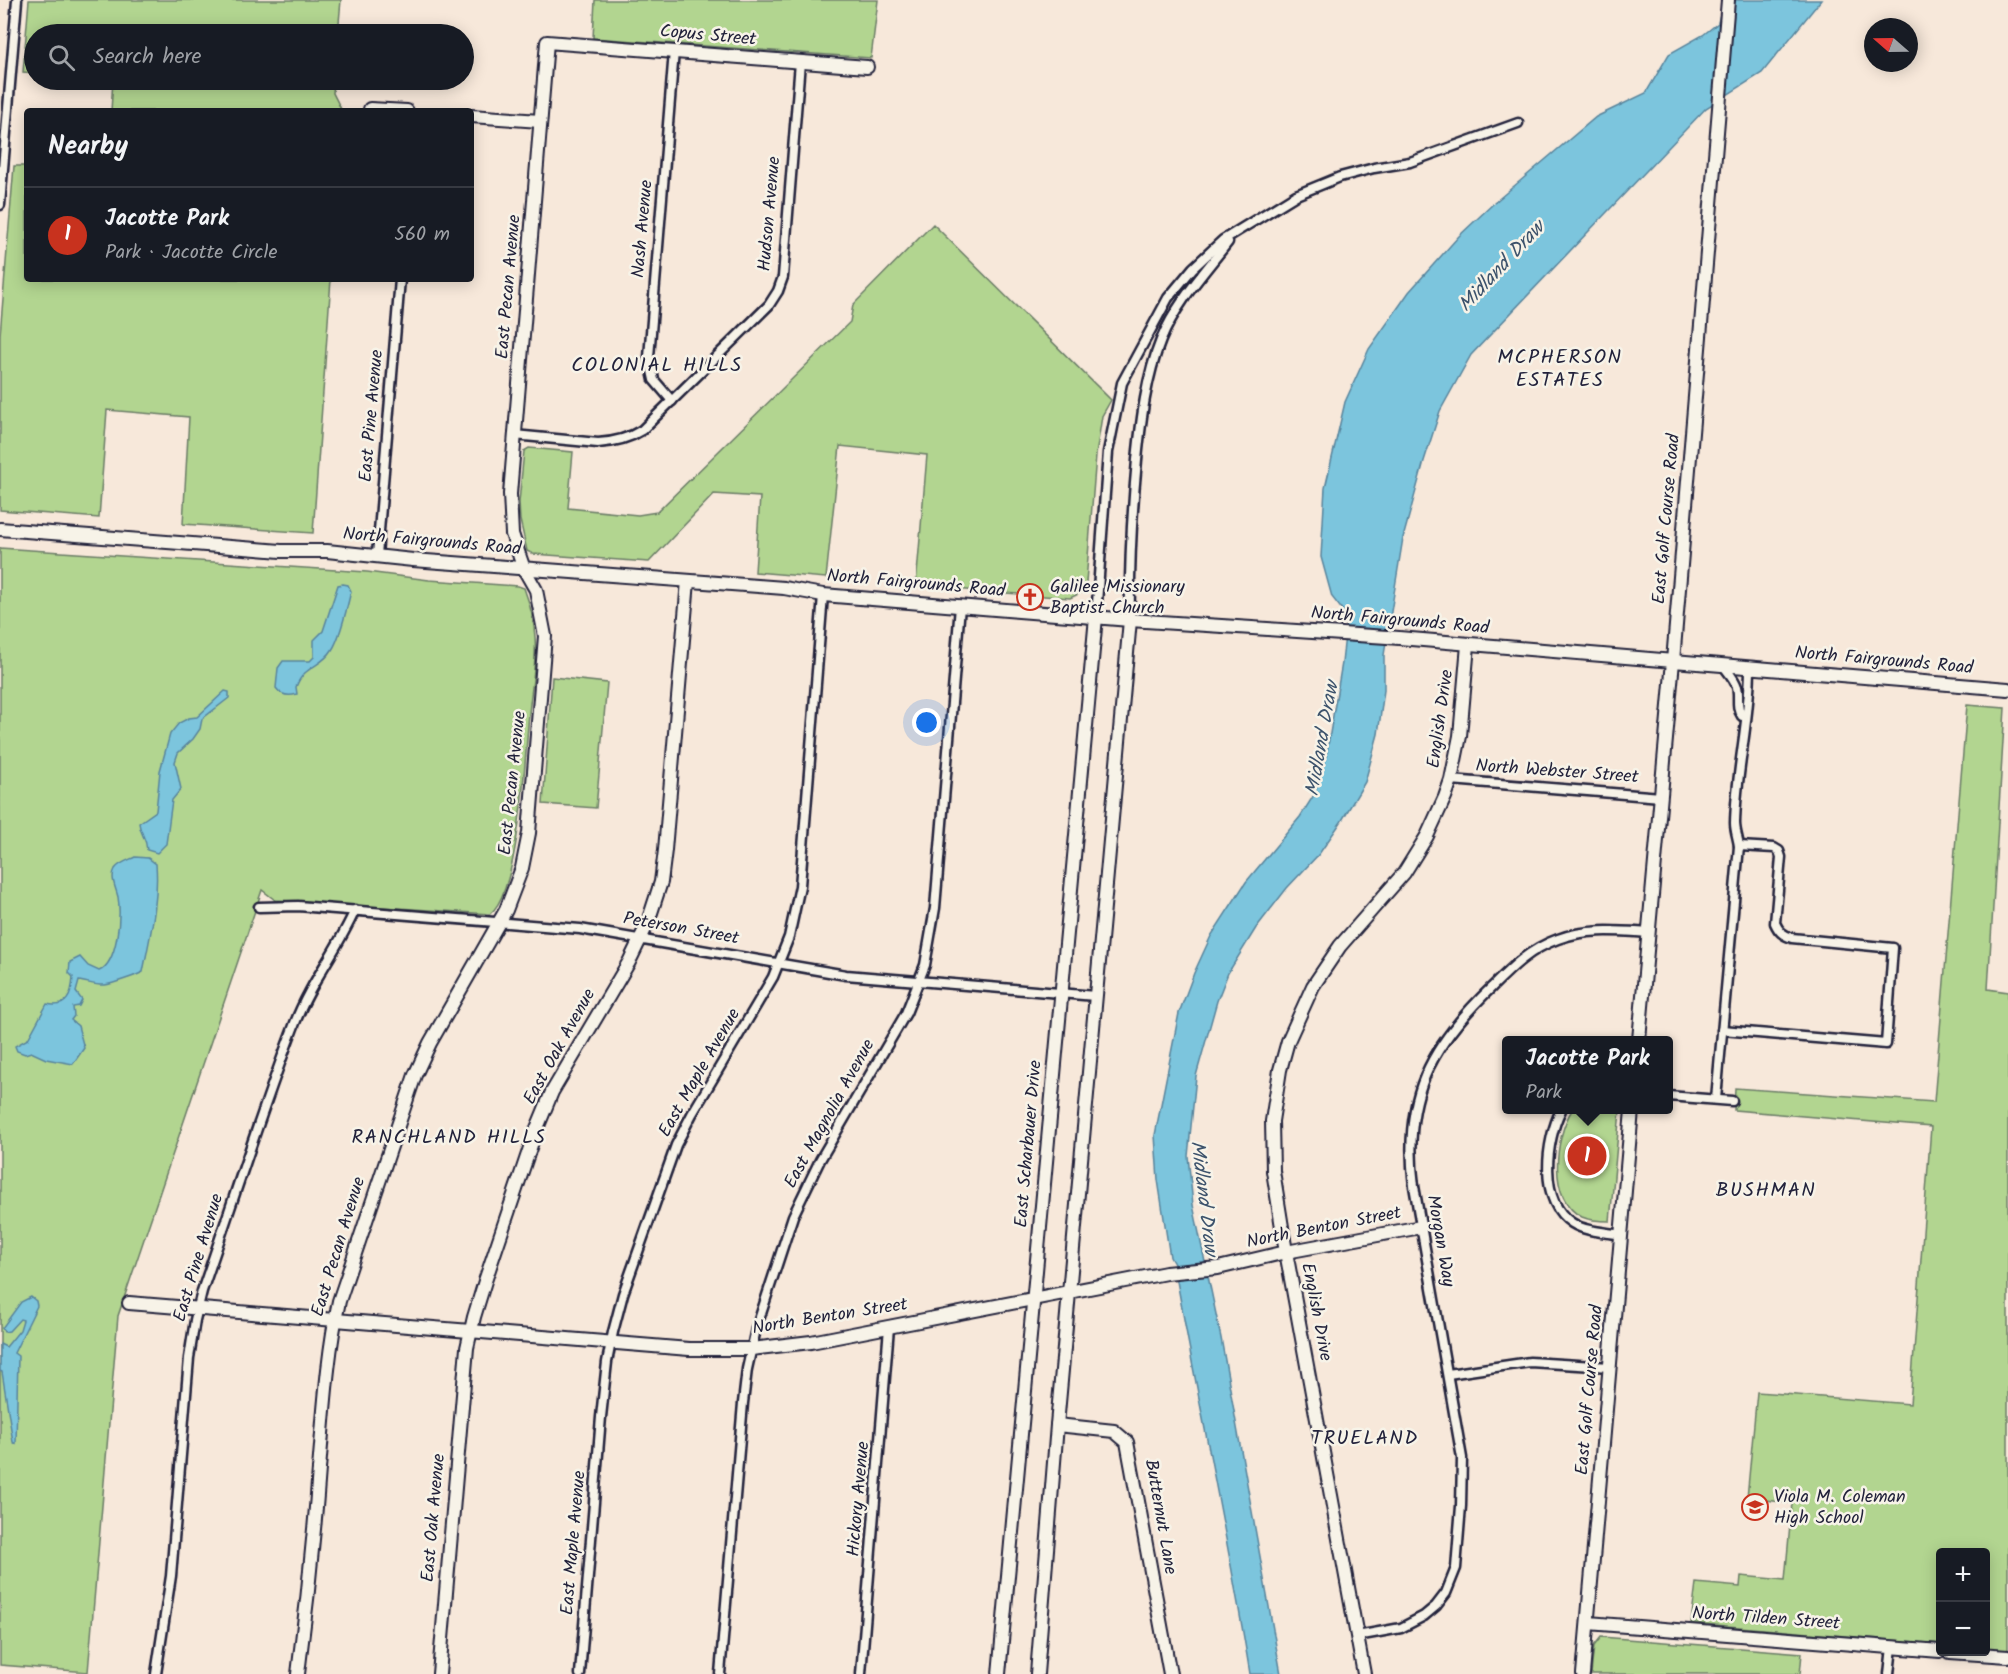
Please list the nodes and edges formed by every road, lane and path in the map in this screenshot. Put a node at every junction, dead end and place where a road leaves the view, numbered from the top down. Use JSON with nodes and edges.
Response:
{"nodes":[{"id":1,"x":17,"y":0,"type":"edge"},
{"id":2,"x":1728,"y":0,"type":"edge"},
{"id":3,"x":547,"y":42,"type":"joint"},
{"id":4,"x":674,"y":51,"type":"junction"},
{"id":5,"x":800,"y":62,"type":"junction"},
{"id":6,"x":867,"y":67,"type":"dead end"},
{"id":7,"x":474,"y":116,"type":"edge"},
{"id":8,"x":540,"y":121,"type":"junction"},
{"id":9,"x":1518,"y":123,"type":"dead end"},
{"id":10,"x":0,"y":205,"type":"edge"},
{"id":11,"x":1235,"y":232,"type":"junction"},
{"id":12,"x":400,"y":282,"type":"edge"},
{"id":13,"x":672,"y":401,"type":"junction"},
{"id":14,"x":514,"y":435,"type":"junction"},
{"id":15,"x":0,"y":529,"type":"edge"},
{"id":16,"x":377,"y":555,"type":"junction"},
{"id":17,"x":524,"y":569,"type":"junction"},
{"id":18,"x":688,"y":581,"type":"junction"},
{"id":19,"x":824,"y":595,"type":"junction"},
{"id":20,"x":960,"y":606,"type":"junction"},
{"id":21,"x":1096,"y":617,"type":"junction"},
{"id":22,"x":1130,"y":620,"type":"junction"},
{"id":23,"x":1468,"y":645,"type":"junction"},
{"id":24,"x":1673,"y":661,"type":"junction"},
{"id":25,"x":1723,"y":665,"type":"junction"},
{"id":26,"x":1750,"y":668,"type":"junction"},
{"id":27,"x":2008,"y":689,"type":"edge"},
{"id":28,"x":1746,"y":717,"type":"junction"},
{"id":29,"x":1451,"y":780,"type":"junction"},
{"id":30,"x":1661,"y":796,"type":"junction"},
{"id":31,"x":1738,"y":846,"type":"junction"},
{"id":32,"x":259,"y":907,"type":"dead end"},
{"id":33,"x":355,"y":910,"type":"junction"},
{"id":34,"x":500,"y":921,"type":"junction"},
{"id":35,"x":1649,"y":933,"type":"junction"},
{"id":36,"x":640,"y":939,"type":"junction"},
{"id":37,"x":779,"y":965,"type":"junction"},
{"id":38,"x":919,"y":981,"type":"junction"},
{"id":39,"x":1061,"y":993,"type":"junction"},
{"id":40,"x":1095,"y":996,"type":"junction"},
{"id":41,"x":1722,"y":1030,"type":"junction"},
{"id":42,"x":1639,"y":1036,"type":"edge"},
{"id":43,"x":1673,"y":1096,"type":"edge"},
{"id":44,"x":1716,"y":1099,"type":"junction"},
{"id":45,"x":1732,"y":1101,"type":"dead end"},
{"id":46,"x":1560,"y":1114,"type":"edge"},
{"id":47,"x":1632,"y":1114,"type":"edge"},
{"id":48,"x":1421,"y":1227,"type":"junction"},
{"id":49,"x":1622,"y":1235,"type":"junction"},
{"id":50,"x":1286,"y":1252,"type":"junction"},
{"id":51,"x":1069,"y":1293,"type":"junction"},
{"id":52,"x":1034,"y":1300,"type":"junction"},
{"id":53,"x":129,"y":1303,"type":"dead end"},
{"id":54,"x":198,"y":1308,"type":"junction"},
{"id":55,"x":335,"y":1319,"type":"junction"},
{"id":56,"x":889,"y":1327,"type":"junction"},
{"id":57,"x":471,"y":1331,"type":"junction"},
{"id":58,"x":610,"y":1342,"type":"junction"},
{"id":59,"x":751,"y":1349,"type":"junction"},
{"id":60,"x":1610,"y":1367,"type":"junction"},
{"id":61,"x":1448,"y":1374,"type":"junction"},
{"id":62,"x":1057,"y":1425,"type":"junction"},
{"id":63,"x":1588,"y":1623,"type":"junction"},
{"id":64,"x":1357,"y":1636,"type":"junction"},
{"id":65,"x":1892,"y":1647,"type":"junction"},
{"id":66,"x":1936,"y":1651,"type":"edge"},
{"id":67,"x":1990,"y":1655,"type":"edge"},
{"id":68,"x":2008,"y":1656,"type":"edge"},
{"id":69,"x":156,"y":1674,"type":"edge"},
{"id":70,"x":298,"y":1674,"type":"edge"},
{"id":71,"x":439,"y":1674,"type":"edge"},
{"id":72,"x":580,"y":1674,"type":"edge"},
{"id":73,"x":720,"y":1674,"type":"edge"},
{"id":74,"x":861,"y":1674,"type":"edge"},
{"id":75,"x":999,"y":1674,"type":"edge"},
{"id":76,"x":1037,"y":1674,"type":"edge"},
{"id":77,"x":1170,"y":1674,"type":"edge"},
{"id":78,"x":1364,"y":1674,"type":"edge"},
{"id":79,"x":1583,"y":1674,"type":"edge"},
{"id":80,"x":1889,"y":1674,"type":"edge"}],
"edges":[{"from":1,"to":10,"type":"street"},
{"from":2,"to":24,"type":"street","name":"East Golf Course Road"},
{"from":3,"to":4,"type":"street","name":"Copus Street"},
{"from":3,"to":8,"type":"street","name":"East Pecan Avenue"},
{"from":4,"to":5,"type":"street","name":"Copus Street"},
{"from":4,"to":13,"type":"street","name":"Nash Avenue"},
{"from":5,"to":6,"type":"street","name":"Copus Street"},
{"from":5,"to":13,"type":"street","name":"Hudson Avenue"},
{"from":7,"to":8,"type":"street"},
{"from":8,"to":14,"type":"street","name":"East Pecan Avenue"},
{"from":9,"to":11,"type":"street"},
{"from":11,"to":21,"type":"street"},
{"from":11,"to":22,"type":"street"},
{"from":12,"to":16,"type":"street","name":"East Pine Avenue"},
{"from":13,"to":14,"type":"street","name":"Hudson Avenue"},
{"from":14,"to":17,"type":"street","name":"East Pecan Avenue"},
{"from":15,"to":16,"type":"street","name":"North Fairgrounds Road"},
{"from":16,"to":17,"type":"street","name":"North Fairgrounds Road"},
{"from":17,"to":18,"type":"street","name":"North Fairgrounds Road"},
{"from":17,"to":34,"type":"street","name":"East Pecan Avenue"},
{"from":18,"to":19,"type":"street","name":"North Fairgrounds Road"},
{"from":18,"to":36,"type":"street","name":"East Oak Avenue"},
{"from":19,"to":20,"type":"street","name":"North Fairgrounds Road"},
{"from":19,"to":37,"type":"street","name":"East Maple Avenue"},
{"from":20,"to":21,"type":"street","name":"North Fairgrounds Road"},
{"from":20,"to":38,"type":"street","name":"East Magnolia Avenue"},
{"from":21,"to":22,"type":"street","name":"North Fairgrounds Road"},
{"from":21,"to":39,"type":"street","name":"East Scharbauer Drive"},
{"from":22,"to":23,"type":"street","name":"North Fairgrounds Road"},
{"from":22,"to":40,"type":"street"},
{"from":23,"to":24,"type":"street","name":"North Fairgrounds Road"},
{"from":23,"to":29,"type":"street","name":"English Drive"},
{"from":24,"to":25,"type":"street","name":"North Fairgrounds Road"},
{"from":24,"to":30,"type":"street","name":"East Golf Course Road"},
{"from":25,"to":26,"type":"street","name":"North Fairgrounds Road"},
{"from":25,"to":28,"type":"street"},
{"from":26,"to":27,"type":"street","name":"North Fairgrounds Road"},
{"from":26,"to":28,"type":"street"},
{"from":28,"to":31,"type":"street"},
{"from":29,"to":30,"type":"street","name":"North Webster Street"},
{"from":29,"to":50,"type":"street","name":"English Drive"},
{"from":30,"to":35,"type":"street","name":"East Golf Course Road"},
{"from":31,"to":41,"type":"street"},
{"from":31,"to":41,"type":"street"},
{"from":32,"to":33,"type":"street","name":"Peterson Street"},
{"from":33,"to":34,"type":"street","name":"Peterson Street"},
{"from":33,"to":54,"type":"street","name":"East Pine Avenue"},
{"from":34,"to":36,"type":"street","name":"Peterson Street"},
{"from":34,"to":55,"type":"street","name":"East Pecan Avenue"},
{"from":35,"to":42,"type":"street","name":"East Golf Course Road"},
{"from":35,"to":48,"type":"street","name":"Morgan Way"},
{"from":36,"to":37,"type":"street","name":"Peterson Street"},
{"from":36,"to":57,"type":"street","name":"East Oak Avenue"},
{"from":37,"to":38,"type":"street","name":"Peterson Street"},
{"from":37,"to":58,"type":"street","name":"East Maple Avenue"},
{"from":38,"to":39,"type":"street","name":"Peterson Street"},
{"from":38,"to":59,"type":"street","name":"East Magnolia Avenue"},
{"from":39,"to":40,"type":"street","name":"Peterson Street"},
{"from":39,"to":52,"type":"street","name":"East Scharbauer Drive"},
{"from":40,"to":51,"type":"street"},
{"from":41,"to":44,"type":"street"},
{"from":43,"to":44,"type":"street"},
{"from":44,"to":45,"type":"street"},
{"from":46,"to":49,"type":"street"},
{"from":47,"to":49,"type":"street","name":"East Golf Course Road"},
{"from":48,"to":50,"type":"street","name":"North Benton Street"},
{"from":48,"to":61,"type":"street","name":"Morgan Way"},
{"from":49,"to":60,"type":"street","name":"East Golf Course Road"},
{"from":50,"to":51,"type":"street","name":"North Benton Street"},
{"from":50,"to":64,"type":"street","name":"English Drive"},
{"from":51,"to":52,"type":"street","name":"North Benton Street"},
{"from":51,"to":62,"type":"street"},
{"from":52,"to":56,"type":"street","name":"North Benton Street"},
{"from":52,"to":75,"type":"street","name":"East Scharbauer Drive"},
{"from":53,"to":54,"type":"street","name":"North Benton Street"},
{"from":54,"to":55,"type":"street","name":"North Benton Street"},
{"from":54,"to":69,"type":"street","name":"East Pine Avenue"},
{"from":55,"to":57,"type":"street","name":"North Benton Street"},
{"from":55,"to":70,"type":"street","name":"East Pecan Avenue"},
{"from":56,"to":59,"type":"street","name":"North Benton Street"},
{"from":56,"to":74,"type":"street","name":"Hickory Avenue"},
{"from":57,"to":58,"type":"street","name":"North Benton Street"},
{"from":57,"to":71,"type":"street","name":"East Oak Avenue"},
{"from":58,"to":59,"type":"street","name":"North Benton Street"},
{"from":58,"to":72,"type":"street","name":"East Maple Avenue"},
{"from":59,"to":73,"type":"street","name":"East Magnolia Avenue"},
{"from":60,"to":61,"type":"street"},
{"from":60,"to":63,"type":"street","name":"East Golf Course Road"},
{"from":61,"to":64,"type":"street","name":"Morgan Way"},
{"from":62,"to":76,"type":"street"},
{"from":62,"to":77,"type":"street","name":"Butternut Lane"},
{"from":63,"to":65,"type":"street","name":"North Tilden Street"},
{"from":63,"to":79,"type":"street","name":"East Golf Course Road"},
{"from":64,"to":78,"type":"street","name":"English Drive"},
{"from":65,"to":66,"type":"street","name":"North Tilden Street"},
{"from":65,"to":80,"type":"street"},
{"from":67,"to":68,"type":"street"}]}
